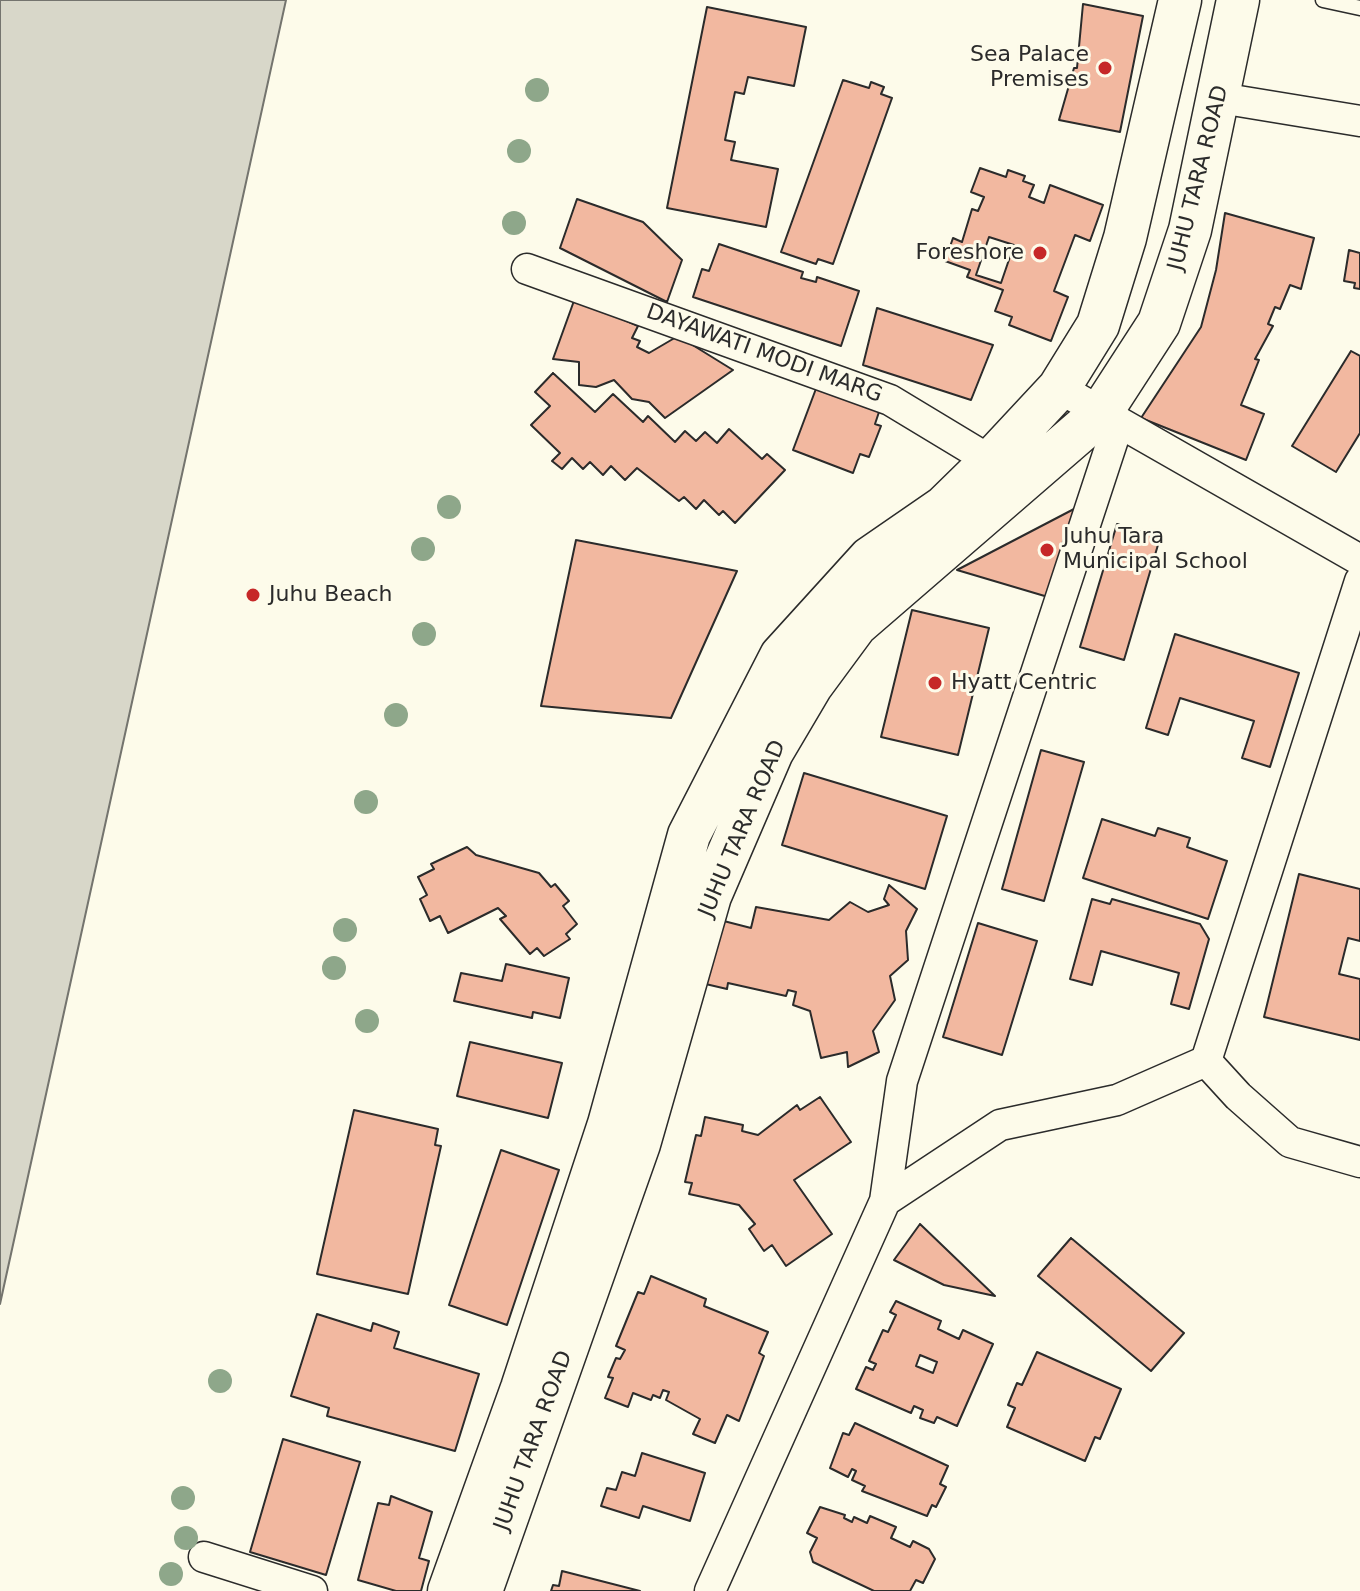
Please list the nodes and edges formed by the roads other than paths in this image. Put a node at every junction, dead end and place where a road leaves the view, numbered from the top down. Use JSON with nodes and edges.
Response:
{"nodes":[{"id":1,"x":1180,"y":0,"type":"edge"},
{"id":2,"x":1238,"y":0,"type":"edge"},
{"id":3,"x":1323,"y":0,"type":"edge"},
{"id":4,"x":1360,"y":8,"type":"edge"},
{"id":5,"x":1220,"y":98,"type":"junction"},
{"id":6,"x":1360,"y":121,"type":"edge"},
{"id":7,"x":527,"y":269,"type":"dead end"},
{"id":8,"x":1059,"y":388,"type":"junction"},
{"id":9,"x":1109,"y":419,"type":"junction"},
{"id":10,"x":991,"y":461,"type":"junction"},
{"id":11,"x":1360,"y":560,"type":"edge"},
{"id":12,"x":1360,"y":581,"type":"edge"},
{"id":13,"x":1206,"y":1061,"type":"junction"},
{"id":14,"x":1360,"y":1162,"type":"edge"},
{"id":15,"x":885,"y":1201,"type":"junction"},
{"id":16,"x":204,"y":1557,"type":"dead end"},
{"id":17,"x":312,"y":1591,"type":"edge"},
{"id":18,"x":449,"y":1591,"type":"edge"},
{"id":19,"x":481,"y":1591,"type":"edge"},
{"id":20,"x":710,"y":1591,"type":"edge"}],
"edges":[{"from":1,"to":8,"type":"main road","name":"JUHU TARA ROAD"},
{"from":2,"to":5,"type":"main road","name":"JUHU TARA ROAD"},
{"from":3,"to":4,"type":"lane"},
{"from":5,"to":6,"type":"street"},
{"from":5,"to":9,"type":"main road","name":"JUHU TARA ROAD"},
{"from":7,"to":10,"type":"street","name":"DAYAWATI MODI MARG"},
{"from":8,"to":9,"type":"street"},
{"from":8,"to":10,"type":"main road","name":"JUHU TARA ROAD"},
{"from":9,"to":11,"type":"street"},
{"from":9,"to":15,"type":"street"},
{"from":9,"to":19,"type":"main road","name":"JUHU TARA ROAD"},
{"from":10,"to":18,"type":"main road","name":"JUHU TARA ROAD"},
{"from":12,"to":13,"type":"street"},
{"from":13,"to":14,"type":"street"},
{"from":13,"to":15,"type":"street"},
{"from":15,"to":20,"type":"street"},
{"from":16,"to":17,"type":"street"}]}
